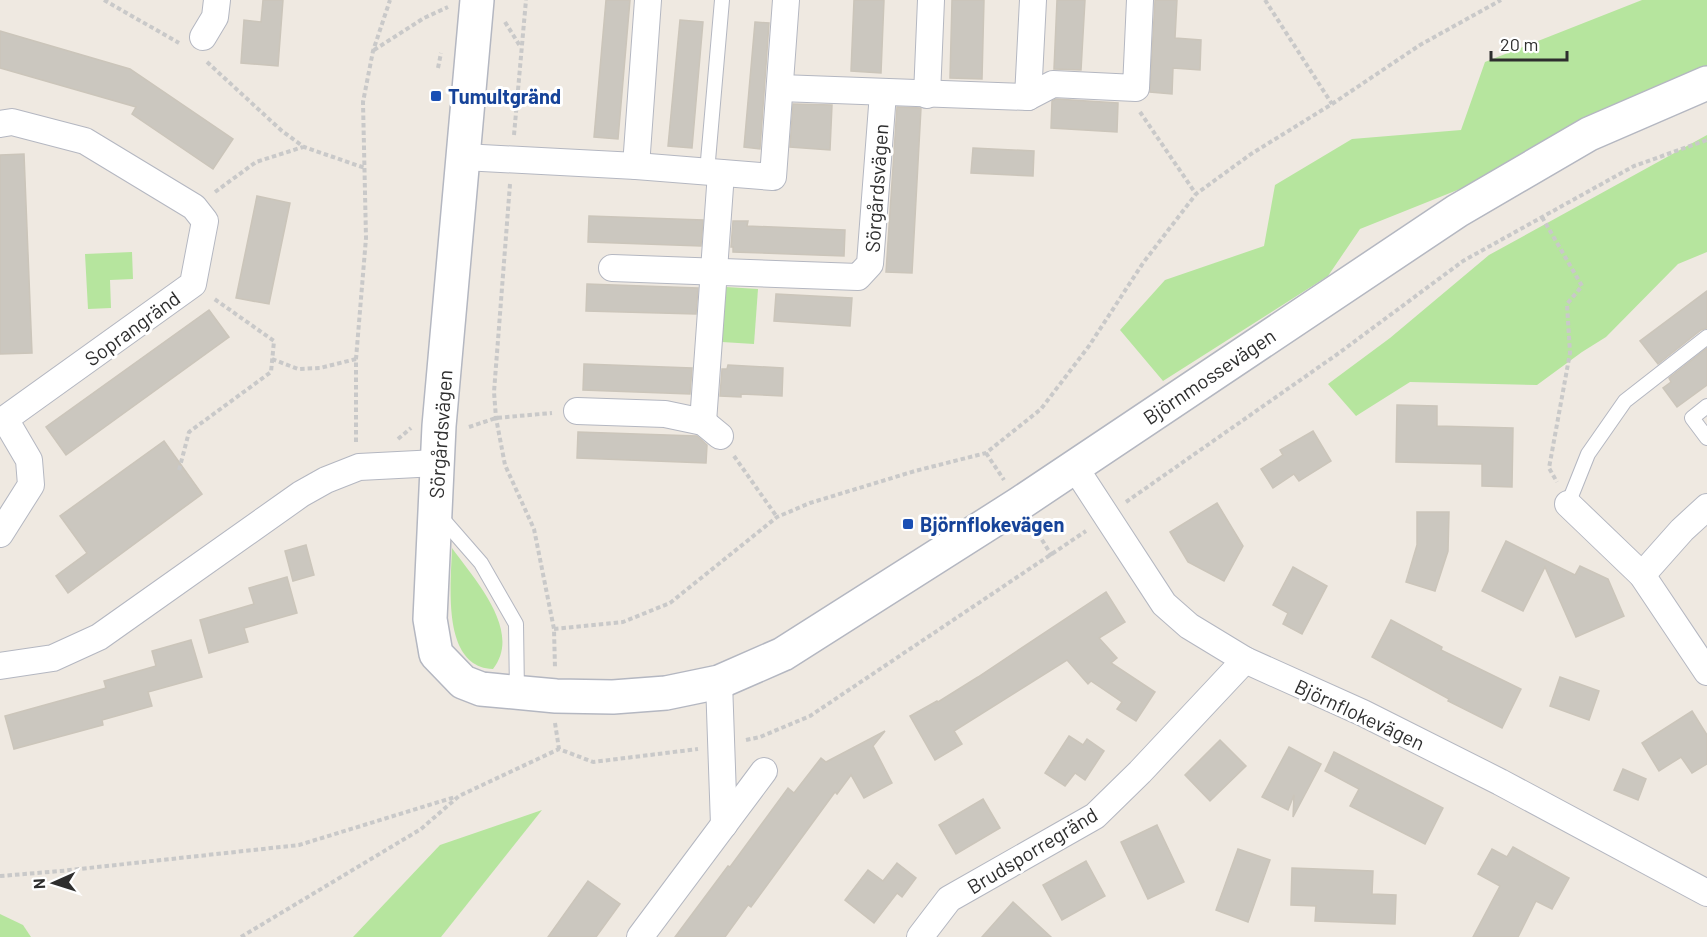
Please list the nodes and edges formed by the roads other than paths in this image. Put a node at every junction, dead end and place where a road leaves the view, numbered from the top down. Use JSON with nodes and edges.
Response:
{"nodes":[{"id":1,"x":217,"y":0,"type":"edge"},
{"id":2,"x":477,"y":0,"type":"edge"},
{"id":3,"x":648,"y":0,"type":"edge"},
{"id":4,"x":722,"y":0,"type":"edge"},
{"id":5,"x":786,"y":0,"type":"edge"},
{"id":6,"x":931,"y":0,"type":"edge"},
{"id":7,"x":1033,"y":0,"type":"edge"},
{"id":8,"x":1140,"y":0,"type":"edge"},
{"id":9,"x":197,"y":47,"type":"road end"},
{"id":10,"x":1707,"y":83,"type":"edge"},
{"id":11,"x":780,"y":88,"type":"junction"},
{"id":12,"x":883,"y":93,"type":"junction"},
{"id":13,"x":927,"y":94,"type":"junction"},
{"id":14,"x":1028,"y":97,"type":"junction"},
{"id":15,"x":0,"y":124,"type":"edge"},
{"id":16,"x":463,"y":157,"type":"junction"},
{"id":17,"x":636,"y":166,"type":"junction"},
{"id":18,"x":714,"y":172,"type":"junction"},
{"id":19,"x":612,"y":268,"type":"dead end"},
{"id":20,"x":714,"y":272,"type":"junction"},
{"id":21,"x":1707,"y":338,"type":"edge"},
{"id":22,"x":1707,"y":406,"type":"edge"},
{"id":23,"x":577,"y":411,"type":"road end"},
{"id":24,"x":2,"y":417,"type":"edge"},
{"id":25,"x":1707,"y":438,"type":"edge"},
{"id":26,"x":437,"y":464,"type":"junction"},
{"id":27,"x":1074,"y":466,"type":"junction"},
{"id":28,"x":1568,"y":504,"type":"joint"},
{"id":29,"x":1707,"y":507,"type":"edge"},
{"id":30,"x":435,"y":510,"type":"junction"},
{"id":31,"x":0,"y":534,"type":"edge"},
{"id":32,"x":1642,"y":575,"type":"junction"},
{"id":33,"x":1245,"y":660,"type":"junction"},
{"id":34,"x":0,"y":666,"type":"edge"},
{"id":35,"x":1707,"y":672,"type":"edge"},
{"id":36,"x":719,"y":682,"type":"junction"},
{"id":37,"x":481,"y":689,"type":"joint"},
{"id":38,"x":517,"y":693,"type":"junction"},
{"id":39,"x":764,"y":771,"type":"dead end"},
{"id":40,"x":724,"y":825,"type":"junction"},
{"id":41,"x":1707,"y":893,"type":"edge"},
{"id":42,"x":640,"y":937,"type":"edge"},
{"id":43,"x":920,"y":937,"type":"edge"}],
"edges":[{"from":1,"to":9,"type":"street"},
{"from":2,"to":16,"type":"street","name":"Sörgårdsvägen"},
{"from":3,"to":17,"type":"street"},
{"from":4,"to":18,"type":"lane"},
{"from":5,"to":11,"type":"street"},
{"from":6,"to":13,"type":"street"},
{"from":7,"to":14,"type":"street"},
{"from":8,"to":14,"type":"street"},
{"from":10,"to":27,"type":"street","name":"Björnmossevägen"},
{"from":11,"to":12,"type":"street"},
{"from":11,"to":18,"type":"street"},
{"from":12,"to":13,"type":"street"},
{"from":12,"to":20,"type":"street","name":"Sörgårdsvägen"},
{"from":13,"to":14,"type":"street"},
{"from":15,"to":24,"type":"street","name":"Soprangränd"},
{"from":16,"to":17,"type":"street"},
{"from":16,"to":26,"type":"street","name":"Sörgårdsvägen"},
{"from":17,"to":18,"type":"street"},
{"from":18,"to":20,"type":"street"},
{"from":19,"to":20,"type":"street","name":"Sörgårdsvägen"},
{"from":20,"to":23,"type":"street"},
{"from":21,"to":28,"type":"lane"},
{"from":22,"to":25,"type":"lane"},
{"from":24,"to":31,"type":"street","name":"Soprangränd"},
{"from":26,"to":30,"type":"street","name":"Sörgårdsvägen"},
{"from":26,"to":34,"type":"street"},
{"from":27,"to":33,"type":"street","name":"Björnflokevägen"},
{"from":27,"to":36,"type":"street","name":"Björnmossevägen"},
{"from":28,"to":32,"type":"street"},
{"from":29,"to":32,"type":"street"},
{"from":30,"to":37,"type":"street","name":"Sörgårdsvägen"},
{"from":30,"to":38,"type":"lane"},
{"from":32,"to":35,"type":"street"},
{"from":33,"to":41,"type":"street","name":"Björnflokevägen"},
{"from":33,"to":43,"type":"street","name":"Brudsporregränd"},
{"from":36,"to":38,"type":"street","name":"Björnmossevägen"},
{"from":36,"to":40,"type":"street"},
{"from":37,"to":38,"type":"street","name":"Björnmossevägen"},
{"from":39,"to":40,"type":"street"},
{"from":40,"to":42,"type":"street"}]}
